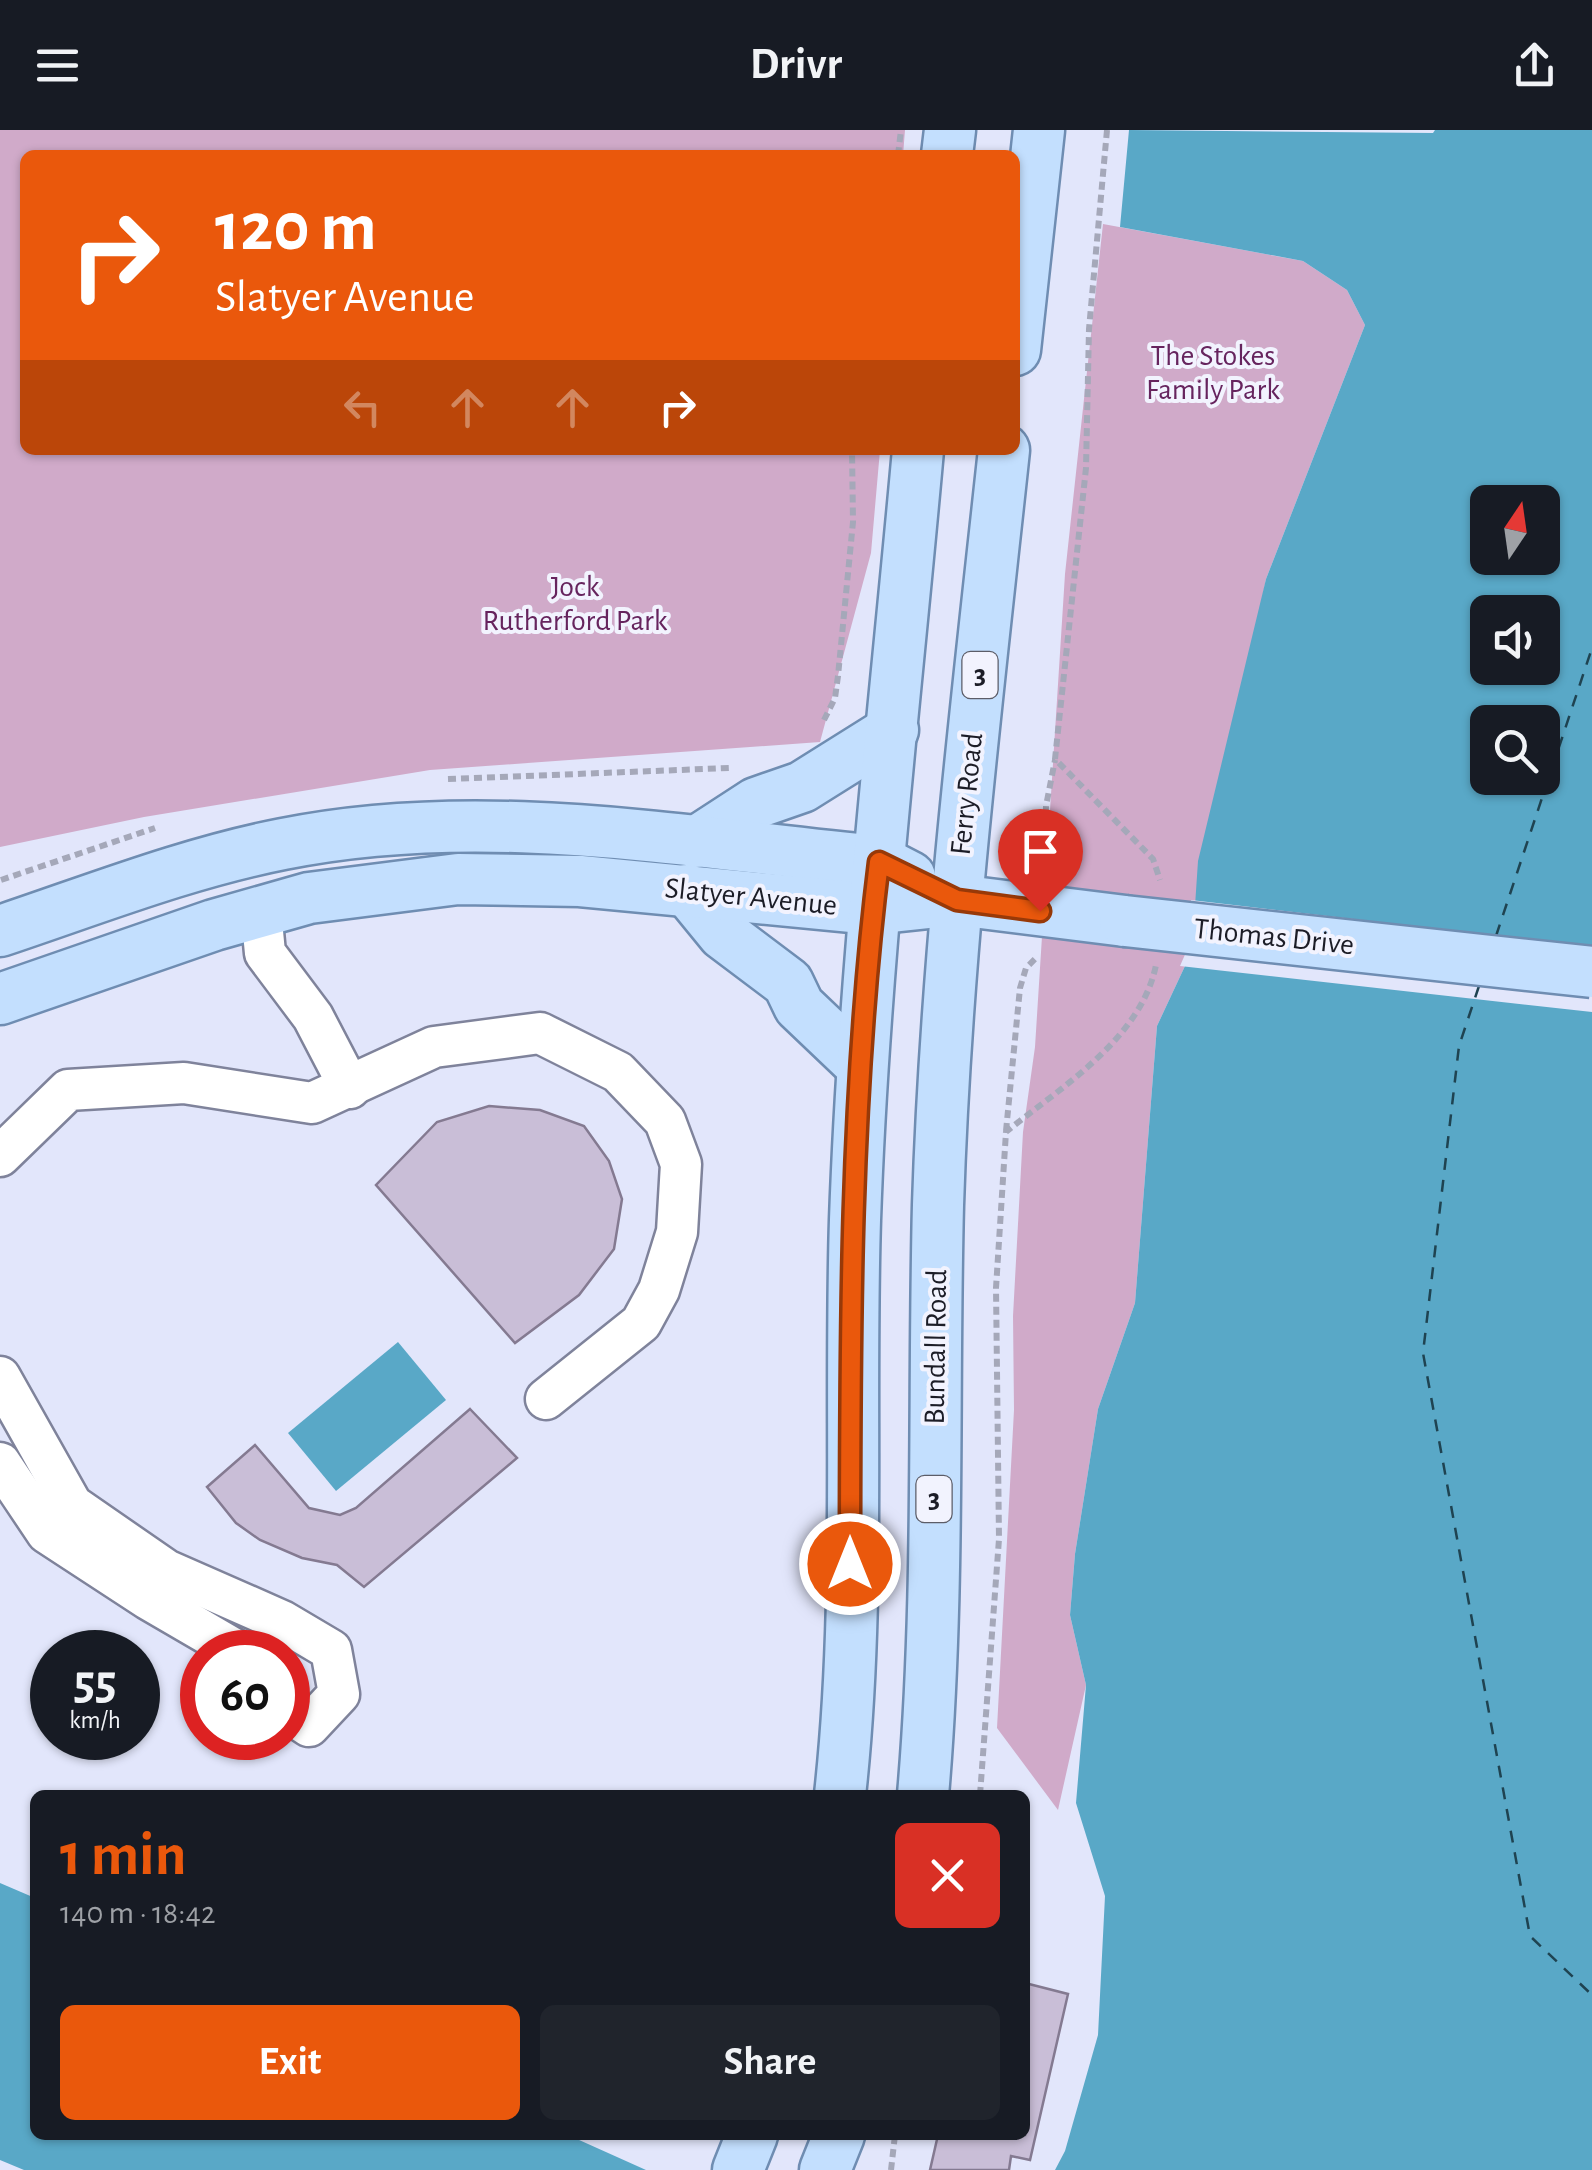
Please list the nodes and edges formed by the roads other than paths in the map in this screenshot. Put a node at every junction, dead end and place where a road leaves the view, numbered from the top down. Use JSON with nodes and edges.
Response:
{"nodes":[{"id":1,"x":1039,"y":130,"type":"edge"},
{"id":2,"x":1020,"y":304,"type":"edge"},
{"id":3,"x":918,"y":455,"type":"edge"},
{"id":4,"x":1003,"y":455,"type":"edge"},
{"id":5,"x":893,"y":730,"type":"junction"},
{"id":6,"x":692,"y":866,"type":"junction"},
{"id":7,"x":876,"y":886,"type":"junction"},
{"id":8,"x":957,"y":900,"type":"junction"},
{"id":9,"x":261,"y":911,"type":"junction"},
{"id":10,"x":0,"y":931,"type":"edge"},
{"id":11,"x":1592,"y":972,"type":"edge"},
{"id":12,"x":0,"y":999,"type":"edge"},
{"id":13,"x":862,"y":1066,"type":"junction"},
{"id":14,"x":350,"y":1088,"type":"junction"},
{"id":15,"x":0,"y":1156,"type":"edge"},
{"id":16,"x":0,"y":1378,"type":"edge"},
{"id":17,"x":546,"y":1399,"type":"dead end"},
{"id":18,"x":0,"y":1464,"type":"edge"},
{"id":19,"x":200,"y":1630,"type":"edge"},
{"id":20,"x":298,"y":1630,"type":"edge"},
{"id":21,"x":310,"y":1637,"type":"edge"},
{"id":22,"x":310,"y":1725,"type":"edge"},
{"id":23,"x":840,"y":1790,"type":"edge"},
{"id":24,"x":923,"y":1790,"type":"edge"},
{"id":25,"x":750,"y":2140,"type":"edge"},
{"id":26,"x":837,"y":2140,"type":"edge"},
{"id":27,"x":738,"y":2170,"type":"edge"},
{"id":28,"x":825,"y":2170,"type":"edge"}],
"edges":[{"from":1,"to":2,"type":"main road"},
{"from":3,"to":5,"type":"main road"},
{"from":4,"to":8,"type":"main road","name":"Ferry Road","number":"3"},
{"from":5,"to":6,"type":"main road"},
{"from":5,"to":7,"type":"main road"},
{"from":6,"to":7,"type":"main road","name":"Slatyer Avenue"},
{"from":6,"to":9,"type":"main road","name":"Slatyer Avenue"},
{"from":6,"to":10,"type":"main road","name":"Slatyer Avenue"},
{"from":6,"to":13,"type":"main road"},
{"from":7,"to":8,"type":"main road","name":"Slatyer Avenue"},
{"from":7,"to":13,"type":"main road"},
{"from":8,"to":11,"type":"main road","name":"Thomas Drive","bridge":true},
{"from":8,"to":24,"type":"main road","name":"Bundall Road","number":"3"},
{"from":9,"to":12,"type":"main road","name":"Slatyer Avenue"},
{"from":9,"to":14,"type":"street"},
{"from":13,"to":23,"type":"main road"},
{"from":14,"to":15,"type":"street"},
{"from":14,"to":17,"type":"street"},
{"from":16,"to":20,"type":"street"},
{"from":18,"to":19,"type":"street"},
{"from":21,"to":22,"type":"street"},
{"from":25,"to":27,"type":"main road"},
{"from":26,"to":28,"type":"main road"}]}
